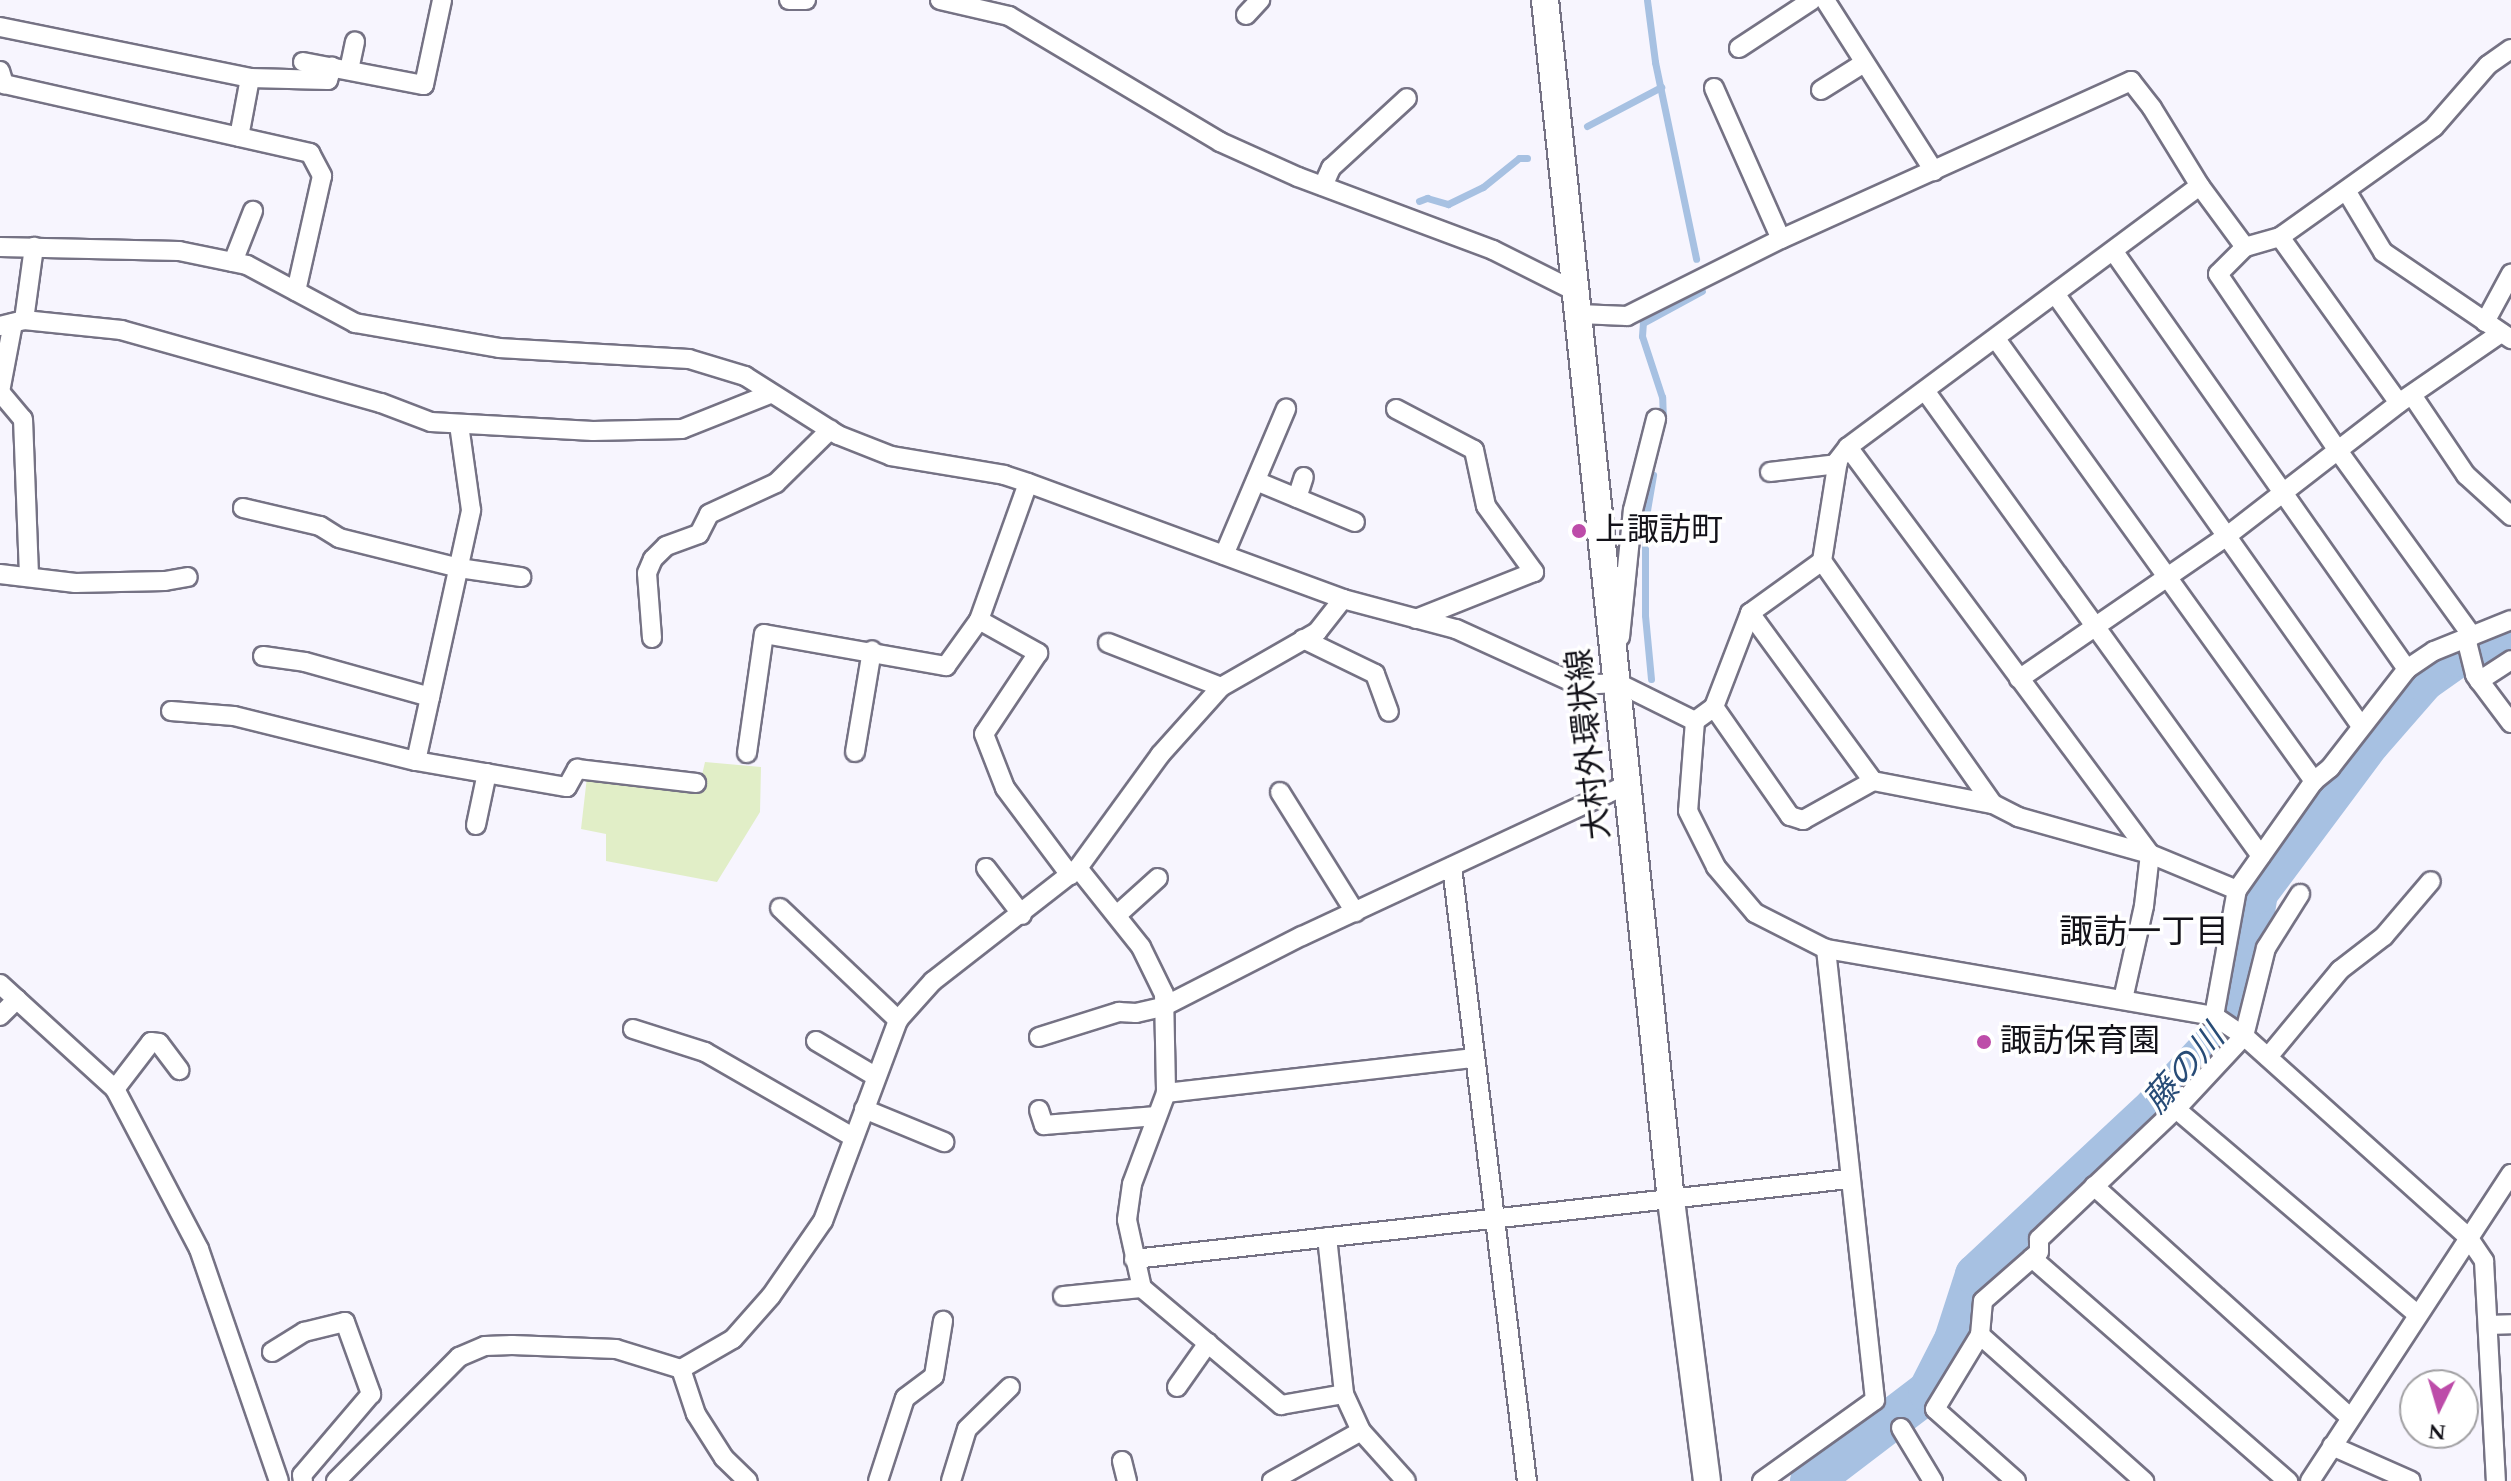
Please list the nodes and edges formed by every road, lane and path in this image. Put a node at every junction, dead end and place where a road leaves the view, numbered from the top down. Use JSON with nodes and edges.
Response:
{"nodes":[{"id":1,"x":442,"y":0,"type":"edge"},
{"id":2,"x":789,"y":0,"type":"edge"},
{"id":3,"x":806,"y":0,"type":"edge"},
{"id":4,"x":940,"y":0,"type":"edge"},
{"id":5,"x":1260,"y":0,"type":"edge"},
{"id":6,"x":1545,"y":0,"type":"edge"},
{"id":7,"x":1812,"y":0,"type":"edge"},
{"id":8,"x":1825,"y":0,"type":"edge"},
{"id":9,"x":1246,"y":15,"type":"dead end"},
{"id":10,"x":0,"y":27,"type":"edge"},
{"id":11,"x":355,"y":42,"type":"dead end"},
{"id":12,"x":1739,"y":48,"type":"dead end"},
{"id":13,"x":2511,"y":49,"type":"edge"},
{"id":14,"x":303,"y":62,"type":"dead end"},
{"id":15,"x":1864,"y":63,"type":"junction"},
{"id":16,"x":340,"y":69,"type":"junction"},
{"id":17,"x":0,"y":71,"type":"edge"},
{"id":18,"x":250,"y":78,"type":"junction"},
{"id":19,"x":1714,"y":88,"type":"dead end"},
{"id":20,"x":1821,"y":90,"type":"dead end"},
{"id":21,"x":1407,"y":98,"type":"dead end"},
{"id":22,"x":239,"y":137,"type":"junction"},
{"id":23,"x":1934,"y":171,"type":"junction"},
{"id":24,"x":1323,"y":186,"type":"junction"},
{"id":25,"x":2200,"y":186,"type":"junction"},
{"id":26,"x":2347,"y":192,"type":"junction"},
{"id":27,"x":253,"y":211,"type":"dead end"},
{"id":28,"x":2280,"y":237,"type":"junction"},
{"id":29,"x":1781,"y":239,"type":"junction"},
{"id":30,"x":0,"y":247,"type":"edge"},
{"id":31,"x":34,"y":247,"type":"junction"},
{"id":32,"x":2245,"y":247,"type":"junction"},
{"id":33,"x":2114,"y":252,"type":"junction"},
{"id":34,"x":233,"y":262,"type":"junction"},
{"id":35,"x":2511,"y":274,"type":"edge"},
{"id":36,"x":296,"y":291,"type":"junction"},
{"id":37,"x":2056,"y":295,"type":"junction"},
{"id":38,"x":1578,"y":303,"type":"junction"},
{"id":39,"x":2485,"y":322,"type":"junction"},
{"id":40,"x":12,"y":323,"type":"edge"},
{"id":41,"x":2506,"y":336,"type":"edge"},
{"id":42,"x":1996,"y":339,"type":"junction"},
{"id":43,"x":1926,"y":392,"type":"junction"},
{"id":44,"x":770,"y":394,"type":"junction"},
{"id":45,"x":2406,"y":399,"type":"junction"},
{"id":46,"x":1286,"y":409,"type":"dead end"},
{"id":47,"x":1396,"y":409,"type":"dead end"},
{"id":48,"x":1656,"y":419,"type":"dead end"},
{"id":49,"x":459,"y":425,"type":"junction"},
{"id":50,"x":830,"y":430,"type":"junction"},
{"id":51,"x":1848,"y":447,"type":"junction"},
{"id":52,"x":2339,"y":452,"type":"junction"},
{"id":53,"x":1838,"y":464,"type":"junction"},
{"id":54,"x":1770,"y":472,"type":"dead end"},
{"id":55,"x":1304,"y":477,"type":"dead end"},
{"id":56,"x":1256,"y":481,"type":"junction"},
{"id":57,"x":1028,"y":483,"type":"junction"},
{"id":58,"x":2284,"y":493,"type":"junction"},
{"id":59,"x":1297,"y":498,"type":"junction"},
{"id":60,"x":243,"y":508,"type":"dead end"},
{"id":61,"x":2511,"y":516,"type":"edge"},
{"id":62,"x":1355,"y":522,"type":"dead end"},
{"id":63,"x":2227,"y":536,"type":"junction"},
{"id":64,"x":1224,"y":555,"type":"junction"},
{"id":65,"x":1822,"y":561,"type":"junction"},
{"id":66,"x":459,"y":568,"type":"junction"},
{"id":67,"x":0,"y":574,"type":"edge"},
{"id":68,"x":29,"y":577,"type":"junction"},
{"id":69,"x":188,"y":577,"type":"dead end"},
{"id":70,"x":521,"y":577,"type":"dead end"},
{"id":71,"x":2168,"y":578,"type":"junction"},
{"id":72,"x":1343,"y":599,"type":"junction"},
{"id":73,"x":1750,"y":613,"type":"junction"},
{"id":74,"x":1416,"y":619,"type":"junction"},
{"id":75,"x":979,"y":620,"type":"junction"},
{"id":76,"x":2511,"y":620,"type":"edge"},
{"id":77,"x":2093,"y":628,"type":"junction"},
{"id":78,"x":652,"y":638,"type":"dead end"},
{"id":79,"x":2468,"y":638,"type":"junction"},
{"id":80,"x":1303,"y":639,"type":"junction"},
{"id":81,"x":1108,"y":643,"type":"dead end"},
{"id":82,"x":872,"y":650,"type":"junction"},
{"id":83,"x":263,"y":656,"type":"dead end"},
{"id":84,"x":2511,"y":660,"type":"edge"},
{"id":85,"x":2407,"y":669,"type":"junction"},
{"id":86,"x":2477,"y":678,"type":"junction"},
{"id":87,"x":2019,"y":679,"type":"junction"},
{"id":88,"x":1618,"y":683,"type":"junction"},
{"id":89,"x":1221,"y":687,"type":"junction"},
{"id":90,"x":430,"y":697,"type":"junction"},
{"id":91,"x":1714,"y":707,"type":"junction"},
{"id":92,"x":171,"y":711,"type":"dead end"},
{"id":93,"x":1389,"y":712,"type":"dead end"},
{"id":94,"x":1695,"y":721,"type":"junction"},
{"id":95,"x":2511,"y":723,"type":"edge"},
{"id":96,"x":2361,"y":726,"type":"junction"},
{"id":97,"x":855,"y":752,"type":"dead end"},
{"id":98,"x":747,"y":753,"type":"dead end"},
{"id":99,"x":416,"y":761,"type":"junction"},
{"id":100,"x":487,"y":773,"type":"junction"},
{"id":101,"x":1873,"y":781,"type":"junction"},
{"id":102,"x":2314,"y":781,"type":"junction"},
{"id":103,"x":696,"y":783,"type":"dead end"},
{"id":104,"x":1628,"y":784,"type":"junction"},
{"id":105,"x":1280,"y":792,"type":"dead end"},
{"id":106,"x":1993,"y":804,"type":"junction"},
{"id":107,"x":476,"y":825,"type":"dead end"},
{"id":108,"x":2150,"y":854,"type":"junction"},
{"id":109,"x":2261,"y":856,"type":"junction"},
{"id":110,"x":1452,"y":867,"type":"junction"},
{"id":111,"x":986,"y":868,"type":"dead end"},
{"id":112,"x":1074,"y":871,"type":"junction"},
{"id":113,"x":1158,"y":878,"type":"dead end"},
{"id":114,"x":2431,"y":881,"type":"dead end"},
{"id":115,"x":2237,"y":890,"type":"junction"},
{"id":116,"x":2300,"y":894,"type":"dead end"},
{"id":117,"x":780,"y":908,"type":"dead end"},
{"id":118,"x":1355,"y":912,"type":"junction"},
{"id":119,"x":1022,"y":915,"type":"junction"},
{"id":120,"x":1117,"y":915,"type":"junction"},
{"id":121,"x":1826,"y":949,"type":"junction"},
{"id":122,"x":0,"y":984,"type":"edge"},
{"id":123,"x":17,"y":999,"type":"junction"},
{"id":124,"x":2123,"y":999,"type":"junction"},
{"id":125,"x":1163,"y":1007,"type":"junction"},
{"id":126,"x":0,"y":1016,"type":"edge"},
{"id":127,"x":2215,"y":1017,"type":"junction"},
{"id":128,"x":898,"y":1020,"type":"junction"},
{"id":129,"x":633,"y":1029,"type":"dead end"},
{"id":130,"x":2243,"y":1036,"type":"junction"},
{"id":131,"x":1039,"y":1037,"type":"dead end"},
{"id":132,"x":816,"y":1041,"type":"dead end"},
{"id":133,"x":2268,"y":1057,"type":"junction"},
{"id":134,"x":1474,"y":1058,"type":"junction"},
{"id":135,"x":179,"y":1070,"type":"dead end"},
{"id":136,"x":875,"y":1076,"type":"junction"},
{"id":137,"x":115,"y":1089,"type":"junction"},
{"id":138,"x":1166,"y":1093,"type":"junction"},
{"id":139,"x":864,"y":1109,"type":"junction"},
{"id":140,"x":2176,"y":1109,"type":"junction"},
{"id":141,"x":1039,"y":1110,"type":"dead end"},
{"id":142,"x":1157,"y":1116,"type":"junction"},
{"id":143,"x":853,"y":1137,"type":"junction"},
{"id":144,"x":944,"y":1142,"type":"dead end"},
{"id":145,"x":2511,"y":1174,"type":"edge"},
{"id":146,"x":1848,"y":1179,"type":"junction"},
{"id":147,"x":2094,"y":1186,"type":"junction"},
{"id":148,"x":1671,"y":1200,"type":"junction"},
{"id":149,"x":1492,"y":1218,"type":"junction"},
{"id":150,"x":1327,"y":1237,"type":"junction"},
{"id":151,"x":2468,"y":1237,"type":"junction"},
{"id":152,"x":2032,"y":1258,"type":"junction"},
{"id":153,"x":1134,"y":1259,"type":"junction"},
{"id":154,"x":1142,"y":1288,"type":"junction"},
{"id":155,"x":1063,"y":1296,"type":"dead end"},
{"id":156,"x":2417,"y":1314,"type":"junction"},
{"id":157,"x":943,"y":1321,"type":"dead end"},
{"id":158,"x":2511,"y":1324,"type":"edge"},
{"id":159,"x":2488,"y":1325,"type":"junction"},
{"id":160,"x":1980,"y":1335,"type":"junction"},
{"id":161,"x":1208,"y":1343,"type":"junction"},
{"id":162,"x":272,"y":1352,"type":"dead end"},
{"id":163,"x":681,"y":1369,"type":"junction"},
{"id":164,"x":1010,"y":1387,"type":"dead end"},
{"id":165,"x":1177,"y":1387,"type":"dead end"},
{"id":166,"x":1344,"y":1394,"type":"junction"},
{"id":167,"x":2350,"y":1417,"type":"junction"},
{"id":168,"x":1901,"y":1428,"type":"dead end"},
{"id":169,"x":1361,"y":1431,"type":"junction"},
{"id":170,"x":2332,"y":1446,"type":"junction"},
{"id":171,"x":2503,"y":1452,"type":"edge"},
{"id":172,"x":1122,"y":1461,"type":"dead end"},
{"id":173,"x":742,"y":1479,"type":"edge"},
{"id":174,"x":1274,"y":1480,"type":"edge"},
{"id":175,"x":279,"y":1481,"type":"edge"},
{"id":176,"x":303,"y":1481,"type":"edge"},
{"id":177,"x":336,"y":1481,"type":"edge"},
{"id":178,"x":878,"y":1481,"type":"edge"},
{"id":179,"x":951,"y":1481,"type":"edge"},
{"id":180,"x":1127,"y":1481,"type":"edge"},
{"id":181,"x":1406,"y":1481,"type":"edge"},
{"id":182,"x":1527,"y":1481,"type":"edge"},
{"id":183,"x":1707,"y":1481,"type":"edge"},
{"id":184,"x":1762,"y":1481,"type":"edge"},
{"id":185,"x":1933,"y":1481,"type":"edge"},
{"id":186,"x":2016,"y":1481,"type":"edge"},
{"id":187,"x":2144,"y":1481,"type":"edge"},
{"id":188,"x":2288,"y":1481,"type":"edge"},
{"id":189,"x":2310,"y":1481,"type":"edge"},
{"id":190,"x":2411,"y":1481,"type":"edge"},
{"id":191,"x":2496,"y":1481,"type":"edge"}],
"edges":[{"from":1,"to":16,"type":"street"},
{"from":2,"to":3,"type":"street"},
{"from":4,"to":24,"type":"street"},
{"from":5,"to":9,"type":"street"},
{"from":6,"to":38,"type":"main road","name":"大村外環状線"},
{"from":7,"to":12,"type":"street"},
{"from":8,"to":15,"type":"street"},
{"from":10,"to":18,"type":"street"},
{"from":11,"to":16,"type":"street"},
{"from":13,"to":26,"type":"street"},
{"from":14,"to":16,"type":"street"},
{"from":15,"to":20,"type":"street"},
{"from":15,"to":23,"type":"street"},
{"from":16,"to":18,"type":"street"},
{"from":17,"to":22,"type":"street"},
{"from":18,"to":22,"type":"street"},
{"from":19,"to":29,"type":"street"},
{"from":21,"to":24,"type":"street"},
{"from":22,"to":36,"type":"street"},
{"from":23,"to":25,"type":"street"},
{"from":23,"to":29,"type":"street"},
{"from":24,"to":38,"type":"street"},
{"from":25,"to":32,"type":"street"},
{"from":25,"to":33,"type":"street"},
{"from":26,"to":28,"type":"street"},
{"from":26,"to":39,"type":"street"},
{"from":27,"to":34,"type":"street"},
{"from":28,"to":32,"type":"street"},
{"from":28,"to":45,"type":"street"},
{"from":29,"to":38,"type":"street"},
{"from":30,"to":31,"type":"street"},
{"from":31,"to":34,"type":"street"},
{"from":31,"to":40,"type":"street"},
{"from":32,"to":52,"type":"street"},
{"from":33,"to":37,"type":"street"},
{"from":33,"to":58,"type":"street"},
{"from":34,"to":36,"type":"street"},
{"from":35,"to":39,"type":"street"},
{"from":36,"to":44,"type":"street"},
{"from":37,"to":42,"type":"street"},
{"from":37,"to":63,"type":"street"},
{"from":38,"to":88,"type":"main road","name":"大村外環状線"},
{"from":39,"to":41,"type":"street"},
{"from":40,"to":49,"type":"street"},
{"from":40,"to":68,"type":"street"},
{"from":41,"to":45,"type":"street"},
{"from":42,"to":43,"type":"street"},
{"from":42,"to":71,"type":"street"},
{"from":43,"to":51,"type":"street"},
{"from":43,"to":77,"type":"street"},
{"from":44,"to":49,"type":"street"},
{"from":44,"to":50,"type":"street"},
{"from":45,"to":52,"type":"street"},
{"from":45,"to":61,"type":"street"},
{"from":46,"to":56,"type":"street"},
{"from":47,"to":74,"type":"street"},
{"from":48,"to":88,"type":"street"},
{"from":49,"to":66,"type":"street"},
{"from":50,"to":57,"type":"street"},
{"from":50,"to":78,"type":"street"},
{"from":51,"to":53,"type":"street"},
{"from":51,"to":87,"type":"street"},
{"from":52,"to":58,"type":"street"},
{"from":52,"to":79,"type":"street"},
{"from":53,"to":54,"type":"street"},
{"from":53,"to":65,"type":"street"},
{"from":55,"to":59,"type":"street"},
{"from":56,"to":59,"type":"street"},
{"from":56,"to":64,"type":"street"},
{"from":57,"to":64,"type":"street"},
{"from":57,"to":75,"type":"street"},
{"from":58,"to":63,"type":"street"},
{"from":58,"to":85,"type":"street"},
{"from":59,"to":62,"type":"street"},
{"from":60,"to":66,"type":"street"},
{"from":63,"to":71,"type":"street"},
{"from":63,"to":96,"type":"street"},
{"from":64,"to":72,"type":"street"},
{"from":65,"to":73,"type":"street"},
{"from":65,"to":106,"type":"street"},
{"from":66,"to":70,"type":"street"},
{"from":66,"to":90,"type":"street"},
{"from":67,"to":68,"type":"street"},
{"from":68,"to":69,"type":"street"},
{"from":71,"to":77,"type":"street"},
{"from":71,"to":102,"type":"street"},
{"from":72,"to":74,"type":"street"},
{"from":72,"to":80,"type":"street"},
{"from":73,"to":91,"type":"street"},
{"from":73,"to":101,"type":"street"},
{"from":74,"to":88,"type":"street"},
{"from":75,"to":82,"type":"street"},
{"from":75,"to":112,"type":"street"},
{"from":76,"to":79,"type":"street"},
{"from":77,"to":87,"type":"street"},
{"from":77,"to":109,"type":"street"},
{"from":79,"to":85,"type":"street"},
{"from":79,"to":86,"type":"street"},
{"from":80,"to":89,"type":"street"},
{"from":80,"to":93,"type":"street"},
{"from":81,"to":89,"type":"street"},
{"from":82,"to":97,"type":"street"},
{"from":82,"to":98,"type":"street"},
{"from":83,"to":90,"type":"street"},
{"from":84,"to":86,"type":"street"},
{"from":85,"to":96,"type":"street"},
{"from":86,"to":95,"type":"street"},
{"from":87,"to":108,"type":"street"},
{"from":88,"to":94,"type":"street"},
{"from":88,"to":104,"type":"main road","name":"大村外環状線"},
{"from":89,"to":112,"type":"street"},
{"from":90,"to":99,"type":"street"},
{"from":91,"to":94,"type":"street"},
{"from":91,"to":101,"type":"street"},
{"from":92,"to":99,"type":"street"},
{"from":94,"to":121,"type":"street"},
{"from":96,"to":102,"type":"street"},
{"from":99,"to":100,"type":"street"},
{"from":100,"to":103,"type":"street"},
{"from":100,"to":107,"type":"street"},
{"from":101,"to":106,"type":"street"},
{"from":102,"to":109,"type":"street"},
{"from":104,"to":110,"type":"street"},
{"from":104,"to":148,"type":"main road","name":"大村外環状線"},
{"from":105,"to":118,"type":"street"},
{"from":106,"to":108,"type":"street"},
{"from":108,"to":115,"type":"street"},
{"from":108,"to":124,"type":"street"},
{"from":109,"to":115,"type":"street"},
{"from":110,"to":118,"type":"street"},
{"from":110,"to":134,"type":"street"},
{"from":111,"to":119,"type":"street"},
{"from":112,"to":119,"type":"street"},
{"from":112,"to":120,"type":"street"},
{"from":113,"to":120,"type":"street"},
{"from":114,"to":133,"type":"street"},
{"from":115,"to":127,"type":"street"},
{"from":116,"to":130,"type":"street"},
{"from":117,"to":128,"type":"street"},
{"from":118,"to":125,"type":"street"},
{"from":119,"to":128,"type":"street"},
{"from":120,"to":125,"type":"street"},
{"from":121,"to":124,"type":"street"},
{"from":121,"to":146,"type":"street"},
{"from":122,"to":123,"type":"street"},
{"from":123,"to":126,"type":"street"},
{"from":123,"to":137,"type":"street"},
{"from":124,"to":127,"type":"street"},
{"from":125,"to":131,"type":"street"},
{"from":125,"to":138,"type":"street"},
{"from":127,"to":130,"type":"street"},
{"from":128,"to":136,"type":"street"},
{"from":129,"to":143,"type":"street"},
{"from":130,"to":133,"type":"street"},
{"from":130,"to":140,"type":"street"},
{"from":132,"to":136,"type":"street"},
{"from":133,"to":151,"type":"street"},
{"from":134,"to":138,"type":"street"},
{"from":134,"to":149,"type":"street"},
{"from":135,"to":137,"type":"street"},
{"from":136,"to":139,"type":"street"},
{"from":137,"to":175,"type":"street"},
{"from":138,"to":142,"type":"street"},
{"from":139,"to":143,"type":"street"},
{"from":139,"to":144,"type":"street"},
{"from":140,"to":147,"type":"street"},
{"from":140,"to":156,"type":"street"},
{"from":141,"to":142,"type":"street"},
{"from":142,"to":153,"type":"street"},
{"from":143,"to":163,"type":"street"},
{"from":145,"to":151,"type":"street"},
{"from":146,"to":148,"type":"street"},
{"from":146,"to":184,"type":"street"},
{"from":147,"to":152,"type":"street"},
{"from":147,"to":167,"type":"street"},
{"from":148,"to":149,"type":"street"},
{"from":148,"to":183,"type":"main road","name":"大村外環状線"},
{"from":149,"to":150,"type":"street"},
{"from":149,"to":182,"type":"street"},
{"from":150,"to":153,"type":"street"},
{"from":150,"to":166,"type":"street"},
{"from":151,"to":156,"type":"street"},
{"from":151,"to":159,"type":"street"},
{"from":152,"to":160,"type":"street"},
{"from":152,"to":188,"type":"street"},
{"from":153,"to":154,"type":"street"},
{"from":154,"to":155,"type":"street"},
{"from":154,"to":161,"type":"street"},
{"from":156,"to":167,"type":"street"},
{"from":157,"to":178,"type":"street"},
{"from":158,"to":159,"type":"street"},
{"from":159,"to":171,"type":"street"},
{"from":160,"to":186,"type":"street"},
{"from":160,"to":187,"type":"street"},
{"from":161,"to":165,"type":"street"},
{"from":161,"to":166,"type":"street"},
{"from":162,"to":176,"type":"street"},
{"from":163,"to":173,"type":"street"},
{"from":163,"to":177,"type":"street"},
{"from":164,"to":179,"type":"street"},
{"from":166,"to":169,"type":"street"},
{"from":167,"to":170,"type":"street"},
{"from":168,"to":185,"type":"street"},
{"from":169,"to":174,"type":"street"},
{"from":169,"to":181,"type":"street"},
{"from":170,"to":189,"type":"street"},
{"from":170,"to":190,"type":"street"},
{"from":171,"to":191,"type":"street"},
{"from":172,"to":180,"type":"street"}]}
